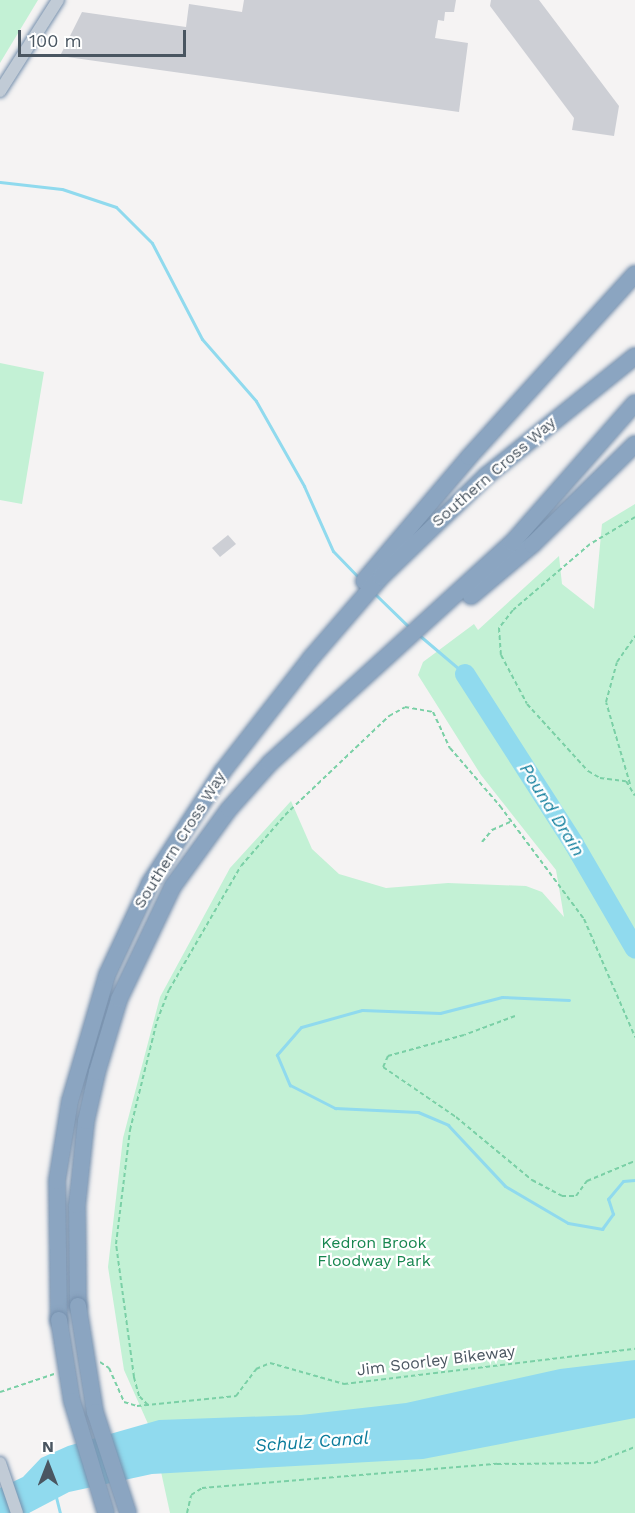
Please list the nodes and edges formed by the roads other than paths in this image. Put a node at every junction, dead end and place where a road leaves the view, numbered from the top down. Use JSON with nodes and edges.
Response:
{"nodes":[{"id":1,"x":58,"y":0,"type":"edge"},
{"id":2,"x":0,"y":91,"type":"edge"},
{"id":3,"x":635,"y":274,"type":"edge"},
{"id":4,"x":635,"y":356,"type":"edge"},
{"id":5,"x":635,"y":403,"type":"edge"},
{"id":6,"x":635,"y":444,"type":"edge"},
{"id":7,"x":377,"y":574,"type":"junction"},
{"id":8,"x":444,"y":613,"type":"junction"},
{"id":9,"x":0,"y":1463,"type":"edge"},
{"id":10,"x":17,"y":1513,"type":"edge"},
{"id":11,"x":106,"y":1513,"type":"edge"},
{"id":12,"x":128,"y":1513,"type":"edge"}],
"edges":[{"from":1,"to":2,"type":"main road"},
{"from":3,"to":7,"type":"highway"},
{"from":4,"to":7,"type":"highway","name":"Southern Cross Way"},
{"from":5,"to":8,"type":"highway"},
{"from":6,"to":8,"type":"highway"},
{"from":7,"to":11,"type":"highway","name":"Southern Cross Way","bridge":true},
{"from":8,"to":12,"type":"highway","name":"Southern Cross Way","bridge":true},
{"from":9,"to":10,"type":"main road"}]}
